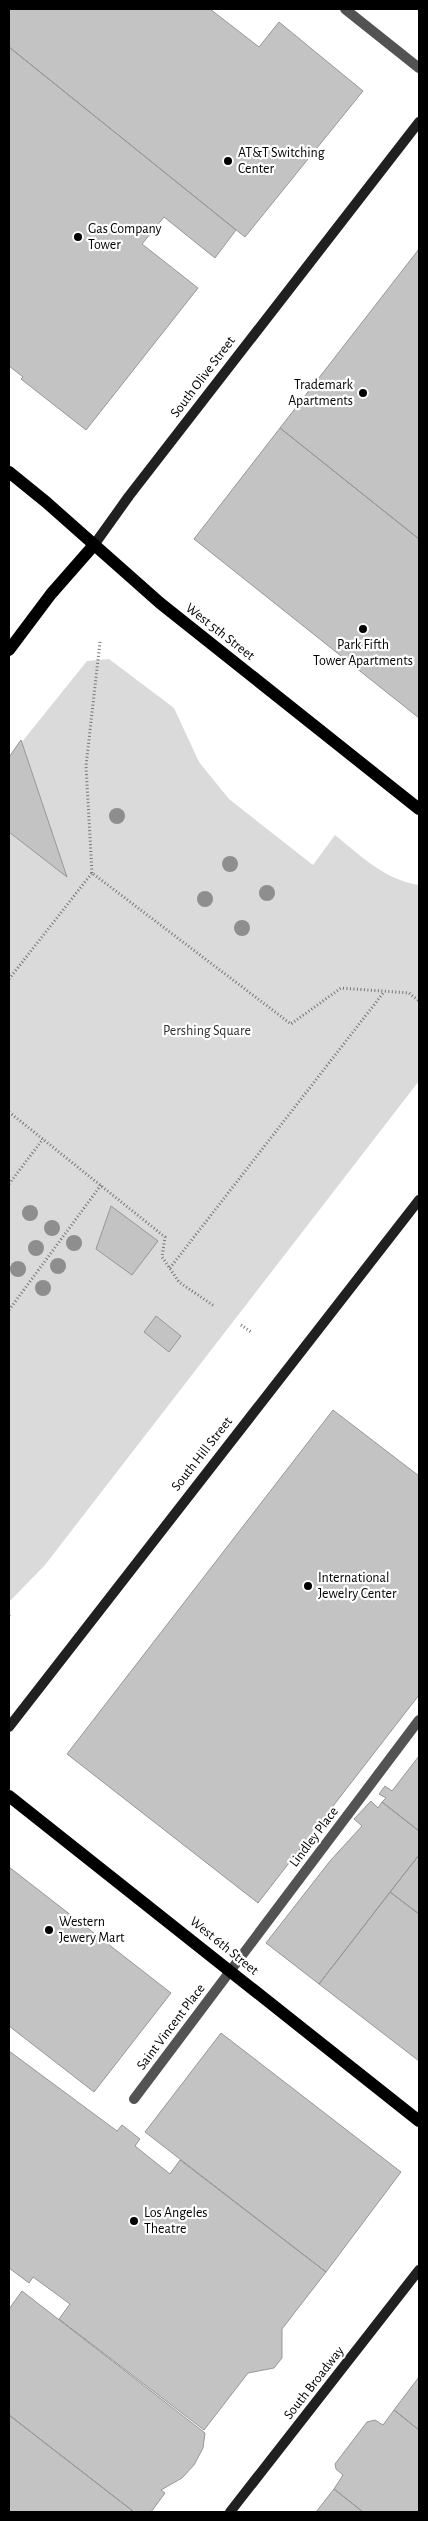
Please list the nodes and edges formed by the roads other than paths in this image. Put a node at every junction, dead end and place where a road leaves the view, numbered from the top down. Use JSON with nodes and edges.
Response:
{"nodes":[{"id":1,"x":345,"y":9,"type":"edge"},
{"id":2,"x":419,"y":68,"type":"edge"},
{"id":3,"x":419,"y":122,"type":"edge"},
{"id":4,"x":9,"y":472,"type":"edge"},
{"id":5,"x":94,"y":545,"type":"junction"},
{"id":6,"x":9,"y":650,"type":"edge"},
{"id":7,"x":419,"y":809,"type":"edge"},
{"id":8,"x":419,"y":1200,"type":"edge"},
{"id":9,"x":419,"y":1720,"type":"edge"},
{"id":10,"x":9,"y":1727,"type":"edge"},
{"id":11,"x":9,"y":1796,"type":"edge"},
{"id":12,"x":230,"y":1970,"type":"junction"},
{"id":13,"x":134,"y":2099,"type":"dead end"},
{"id":14,"x":419,"y":2121,"type":"edge"},
{"id":15,"x":419,"y":2270,"type":"edge"},
{"id":16,"x":230,"y":2512,"type":"edge"}],
"edges":[{"from":1,"to":2,"type":"lane"},
{"from":3,"to":5,"type":"main road","name":"South Olive Street"},
{"from":4,"to":5,"type":"main road","name":"West 5th Street"},
{"from":5,"to":6,"type":"main road","name":"South Olive Street"},
{"from":5,"to":7,"type":"main road","name":"West 5th Street"},
{"from":8,"to":10,"type":"main road","name":"South Hill Street"},
{"from":9,"to":12,"type":"lane","name":"Lindley Place"},
{"from":11,"to":12,"type":"main road","name":"West 6th Street"},
{"from":12,"to":13,"type":"lane","name":"Saint Vincent Place"},
{"from":12,"to":14,"type":"main road","name":"West 6th Street"},
{"from":15,"to":16,"type":"main road","name":"South Broadway"}]}
